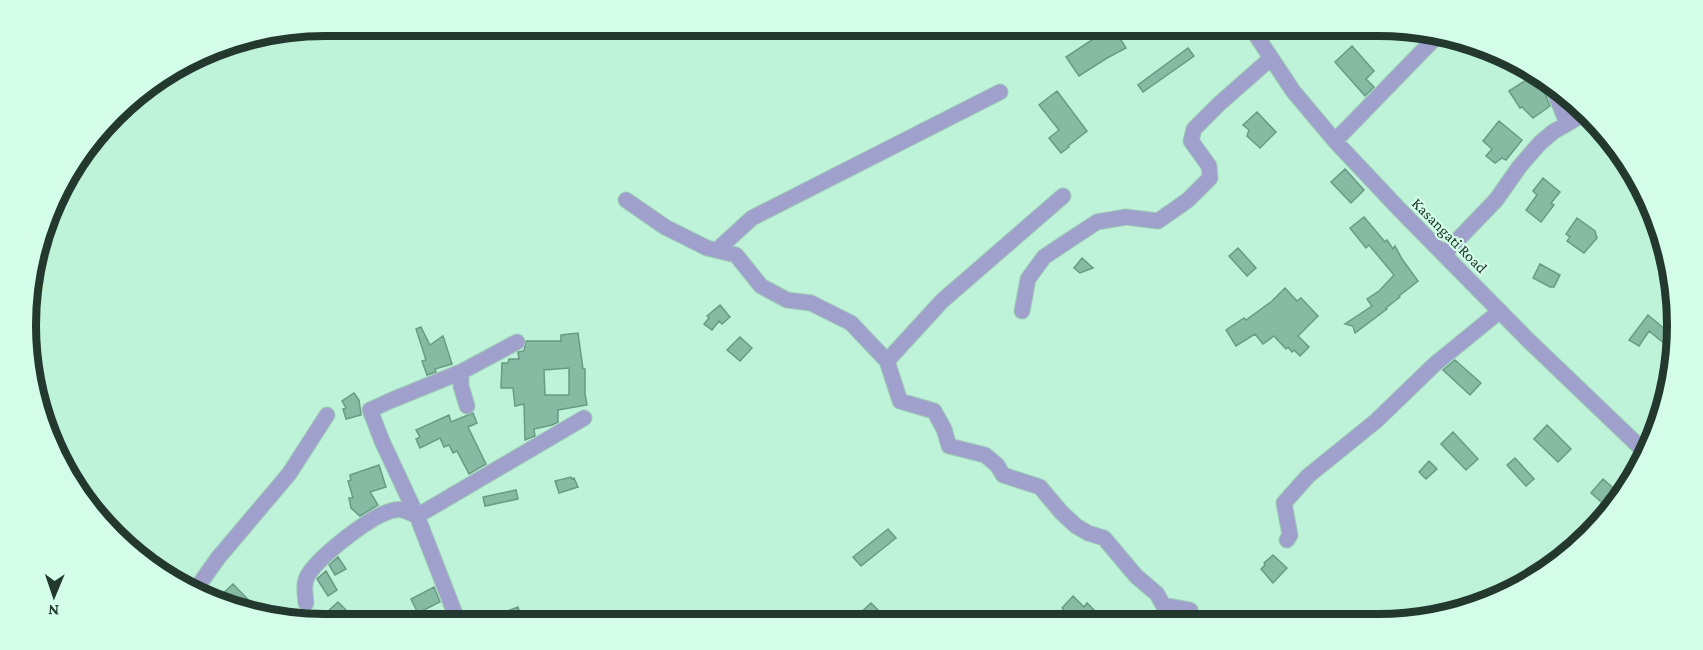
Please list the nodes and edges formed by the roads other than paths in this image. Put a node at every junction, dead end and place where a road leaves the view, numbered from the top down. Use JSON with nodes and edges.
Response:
{"nodes":[{"id":1,"x":1257,"y":36,"type":"edge"},
{"id":2,"x":1431,"y":41,"type":"edge"},
{"id":3,"x":1271,"y":58,"type":"junction"},
{"id":4,"x":1000,"y":92,"type":"dead end"},
{"id":5,"x":1557,"y":99,"type":"edge"},
{"id":6,"x":1578,"y":117,"type":"edge"},
{"id":7,"x":1567,"y":123,"type":"junction"},
{"id":8,"x":1335,"y":141,"type":"junction"},
{"id":9,"x":1063,"y":196,"type":"dead end"},
{"id":10,"x":626,"y":200,"type":"dead end"},
{"id":11,"x":717,"y":250,"type":"junction"},
{"id":12,"x":1444,"y":254,"type":"junction"},
{"id":13,"x":1022,"y":311,"type":"dead end"},
{"id":14,"x":1500,"y":311,"type":"junction"},
{"id":15,"x":517,"y":342,"type":"dead end"},
{"id":16,"x":887,"y":361,"type":"junction"},
{"id":17,"x":461,"y":372,"type":"junction"},
{"id":18,"x":466,"y":406,"type":"dead end"},
{"id":19,"x":327,"y":415,"type":"dead end"},
{"id":20,"x":584,"y":418,"type":"dead end"},
{"id":21,"x":1640,"y":447,"type":"edge"},
{"id":22,"x":417,"y":516,"type":"junction"},
{"id":23,"x":1287,"y":540,"type":"dead end"},
{"id":24,"x":199,"y":585,"type":"edge"},
{"id":25,"x":306,"y":603,"type":"dead end"},
{"id":26,"x":455,"y":614,"type":"edge"},
{"id":27,"x":1189,"y":614,"type":"edge"}],
"edges":[{"from":1,"to":3,"type":"street","name":"Kasangati Road"},
{"from":2,"to":8,"type":"street"},
{"from":3,"to":8,"type":"street","name":"Kasangati Road"},
{"from":3,"to":13,"type":"street"},
{"from":4,"to":11,"type":"street"},
{"from":5,"to":7,"type":"street"},
{"from":6,"to":7,"type":"street"},
{"from":7,"to":12,"type":"street"},
{"from":8,"to":12,"type":"street","name":"Kasangati Road"},
{"from":9,"to":16,"type":"street"},
{"from":10,"to":11,"type":"street"},
{"from":11,"to":16,"type":"street"},
{"from":12,"to":14,"type":"street","name":"Kasangati Road"},
{"from":14,"to":21,"type":"street","name":"Kasangati Road"},
{"from":14,"to":23,"type":"street"},
{"from":15,"to":17,"type":"street"},
{"from":16,"to":27,"type":"street"},
{"from":17,"to":18,"type":"street"},
{"from":17,"to":22,"type":"street"},
{"from":19,"to":24,"type":"street"},
{"from":20,"to":22,"type":"street"},
{"from":22,"to":25,"type":"street"},
{"from":22,"to":26,"type":"street"}]}
